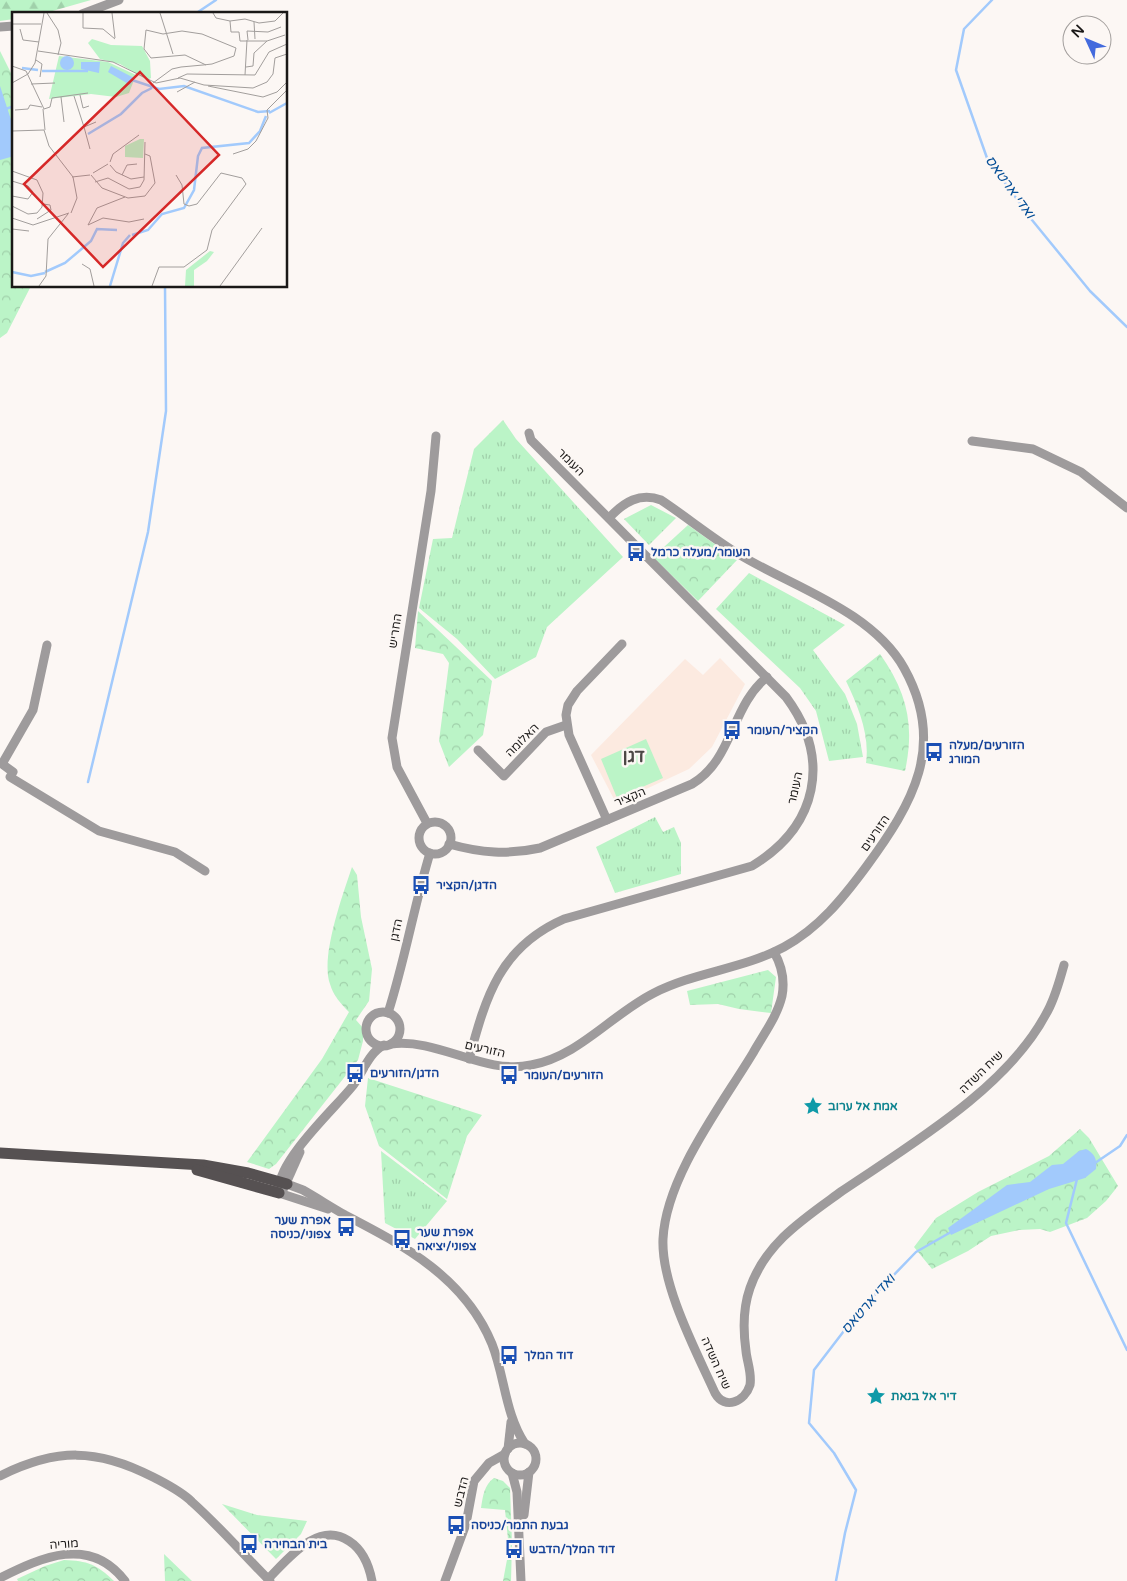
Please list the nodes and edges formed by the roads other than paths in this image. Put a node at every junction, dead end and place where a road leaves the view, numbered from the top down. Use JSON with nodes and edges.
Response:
{"nodes":[{"id":1,"x":119,"y":0,"type":"edge"},
{"id":2,"x":87,"y":12,"type":"edge"},
{"id":3,"x":529,"y":433,"type":"dead end"},
{"id":4,"x":436,"y":436,"type":"dead end"},
{"id":5,"x":972,"y":440,"type":"dead end"},
{"id":6,"x":1127,"y":508,"type":"edge"},
{"id":7,"x":609,"y":518,"type":"junction"},
{"id":8,"x":622,"y":644,"type":"dead end"},
{"id":9,"x":47,"y":645,"type":"dead end"},
{"id":10,"x":767,"y":677,"type":"junction"},
{"id":11,"x":566,"y":725,"type":"junction"},
{"id":12,"x":478,"y":750,"type":"dead end"},
{"id":13,"x":1,"y":764,"type":"edge"},
{"id":14,"x":607,"y":820,"type":"junction"},
{"id":15,"x":428,"y":823,"type":"junction"},
{"id":16,"x":449,"y":844,"type":"junction"},
{"id":17,"x":430,"y":853,"type":"junction"},
{"id":18,"x":205,"y":871,"type":"dead end"},
{"id":19,"x":774,"y":952,"type":"junction"},
{"id":20,"x":1064,"y":965,"type":"dead end"},
{"id":21,"x":388,"y":1012,"type":"junction"},
{"id":22,"x":399,"y":1023,"type":"junction"},
{"id":23,"x":367,"y":1034,"type":"junction"},
{"id":24,"x":387,"y":1044,"type":"junction"},
{"id":25,"x":422,"y":1046,"type":"junction"},
{"id":26,"x":469,"y":1059,"type":"junction"},
{"id":27,"x":367,"y":1062,"type":"junction"},
{"id":28,"x":0,"y":1153,"type":"edge"},
{"id":29,"x":282,"y":1186,"type":"junction"},
{"id":30,"x":511,"y":1419,"type":"junction"},
{"id":31,"x":525,"y":1444,"type":"junction"},
{"id":32,"x":507,"y":1452,"type":"junction"},
{"id":33,"x":484,"y":1468,"type":"junction"},
{"id":34,"x":510,"y":1471,"type":"junction"},
{"id":35,"x":529,"y":1472,"type":"junction"},
{"id":36,"x":0,"y":1476,"type":"edge"},
{"id":37,"x":0,"y":1578,"type":"edge"},
{"id":38,"x":521,"y":1578,"type":"edge"},
{"id":39,"x":269,"y":1580,"type":"edge"},
{"id":40,"x":125,"y":1581,"type":"edge"},
{"id":41,"x":372,"y":1581,"type":"edge"},
{"id":42,"x":445,"y":1581,"type":"edge"}],
"edges":[{"from":1,"to":2,"type":"street"},
{"from":3,"to":7,"type":"street","name":"העומר"},
{"from":4,"to":15,"type":"street","name":"החריש"},
{"from":5,"to":6,"type":"street"},
{"from":7,"to":10,"type":"street","name":"העומר"},
{"from":7,"to":19,"type":"street","name":"הזורעים"},
{"from":8,"to":11,"type":"street"},
{"from":9,"to":13,"type":"street"},
{"from":10,"to":14,"type":"street","name":"הקציר"},
{"from":10,"to":26,"type":"street","name":"העומר"},
{"from":11,"to":12,"type":"street","name":"האלומה"},
{"from":11,"to":14,"type":"street"},
{"from":13,"to":18,"type":"street"},
{"from":14,"to":16,"type":"street","name":"הקציר"},
{"from":15,"to":16,"type":"street"},
{"from":15,"to":17,"type":"street"},
{"from":16,"to":17,"type":"street"},
{"from":17,"to":21,"type":"street","name":"הדגן"},
{"from":19,"to":20,"type":"street","name":"שיח השדה"},
{"from":19,"to":26,"type":"street","name":"הזורעים"},
{"from":21,"to":22,"type":"street"},
{"from":21,"to":23,"type":"street"},
{"from":22,"to":24,"type":"street"},
{"from":22,"to":25,"type":"street"},
{"from":23,"to":24,"type":"street"},
{"from":23,"to":27,"type":"street"},
{"from":24,"to":25,"type":"street"},
{"from":24,"to":27,"type":"street"},
{"from":25,"to":26,"type":"street","name":"הזורעים"},
{"from":27,"to":29,"type":"street"},
{"from":28,"to":29,"type":"main road"},
{"from":29,"to":30,"type":"street"},
{"from":30,"to":31,"type":"street"},
{"from":30,"to":32,"type":"street"},
{"from":31,"to":32,"type":"street"},
{"from":31,"to":35,"type":"street"},
{"from":32,"to":33,"type":"street","name":"הדבש"},
{"from":32,"to":34,"type":"street"},
{"from":33,"to":34,"type":"street","name":"הדבש"},
{"from":33,"to":42,"type":"street","name":"הדבש"},
{"from":34,"to":35,"type":"street"},
{"from":34,"to":38,"type":"street"},
{"from":35,"to":38,"type":"street"},
{"from":36,"to":39,"type":"street"},
{"from":37,"to":40,"type":"street","name":"מוריה"},
{"from":39,"to":41,"type":"street"}]}
